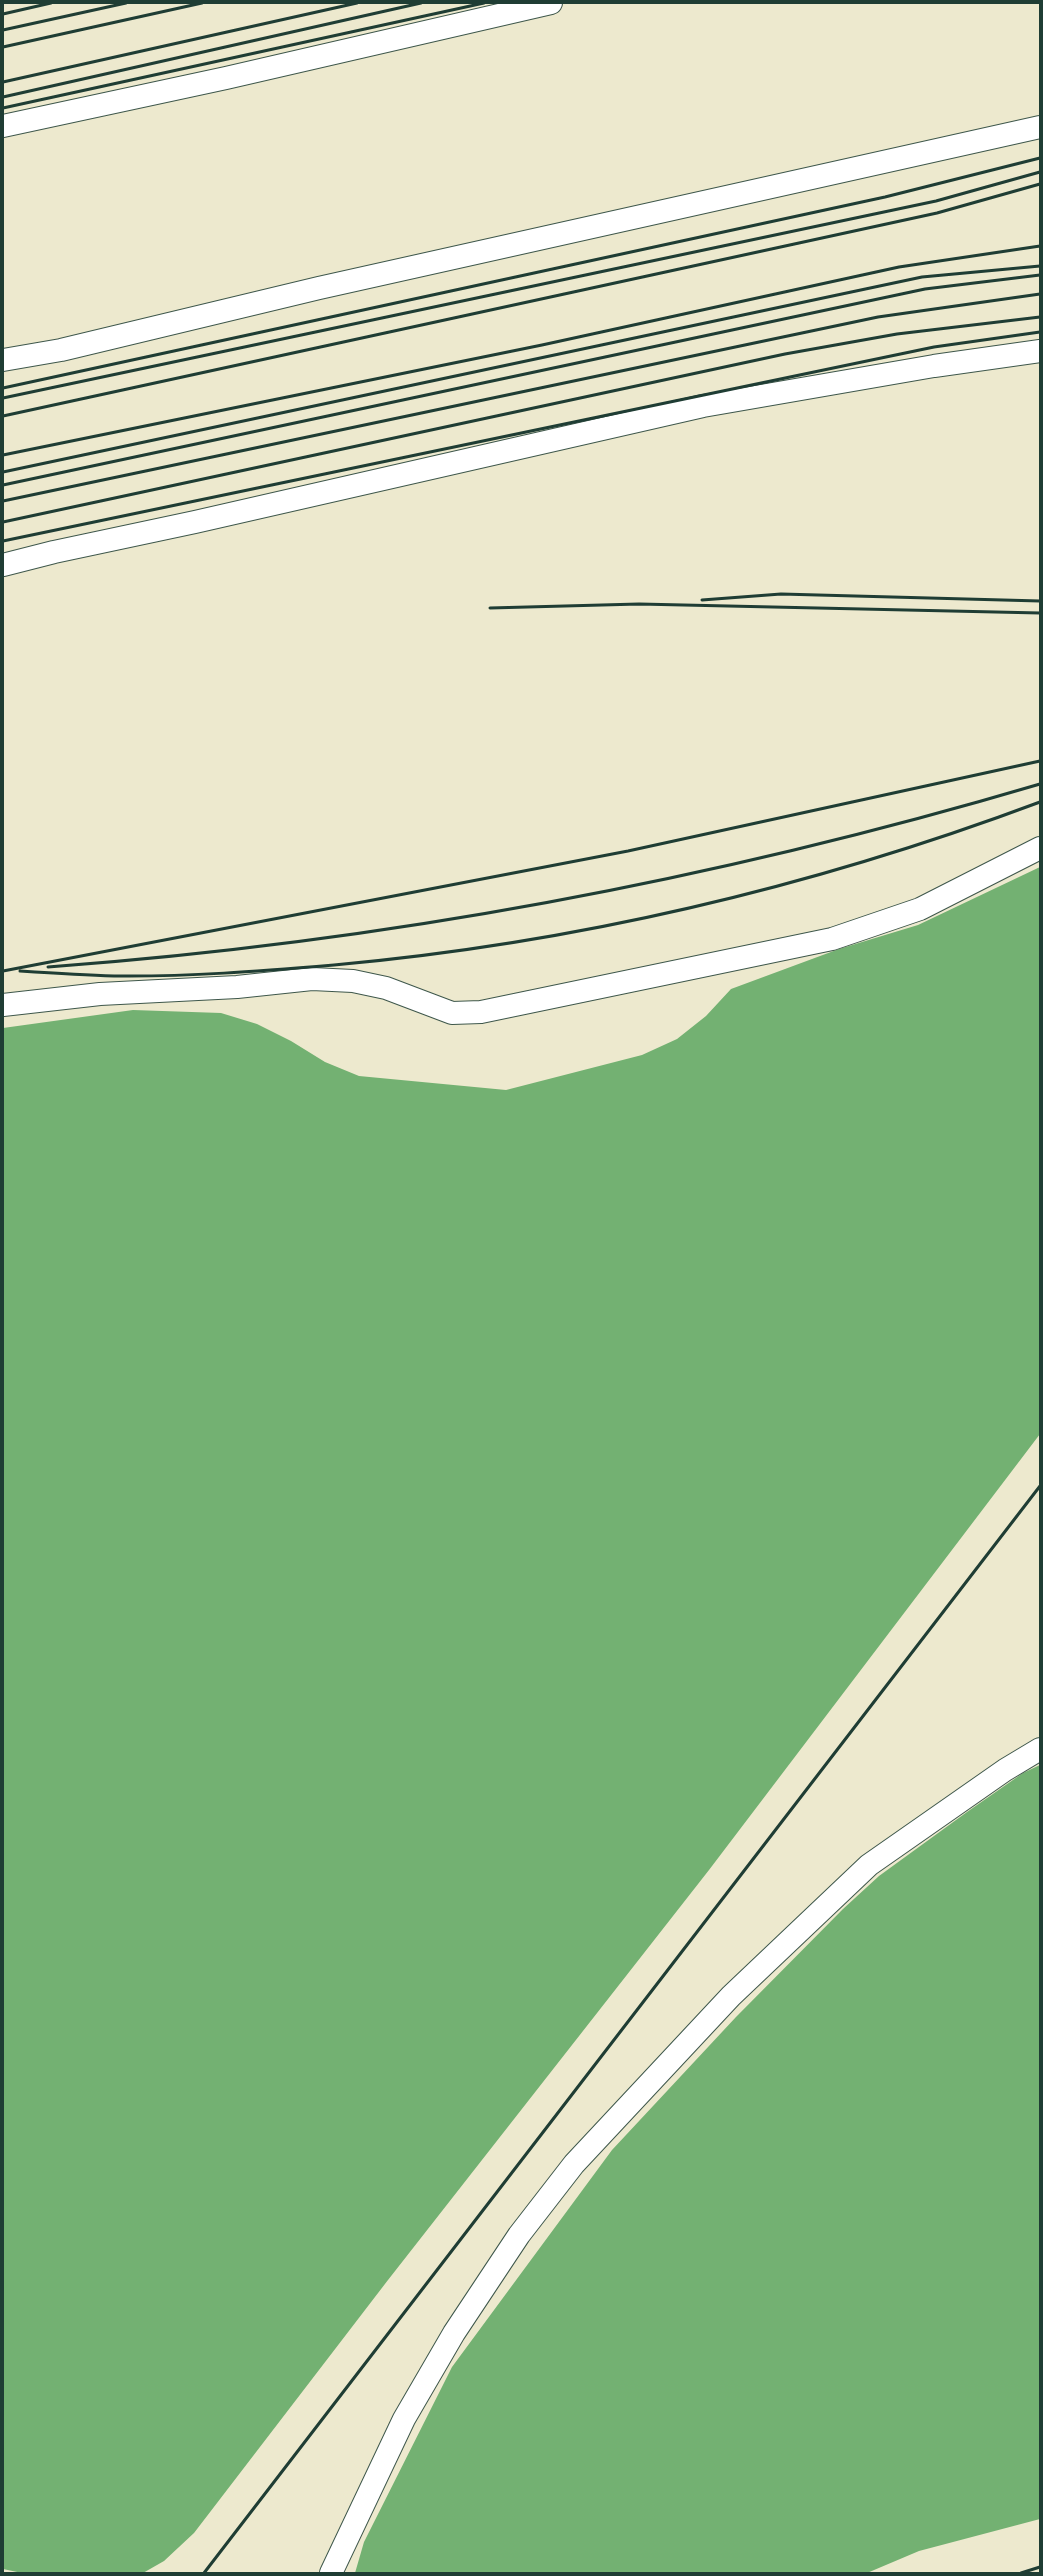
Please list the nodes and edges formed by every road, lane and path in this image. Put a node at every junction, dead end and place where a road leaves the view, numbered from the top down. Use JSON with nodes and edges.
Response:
{"nodes":[{"id":1,"x":550,"y":3,"type":"edge"},
{"id":2,"x":3,"y":126,"type":"edge"},
{"id":3,"x":1040,"y":127,"type":"edge"},
{"id":4,"x":1040,"y":351,"type":"edge"},
{"id":5,"x":3,"y":360,"type":"edge"},
{"id":6,"x":3,"y":565,"type":"edge"},
{"id":7,"x":1040,"y":848,"type":"edge"},
{"id":8,"x":3,"y":1005,"type":"edge"},
{"id":9,"x":1040,"y":1749,"type":"edge"},
{"id":10,"x":353,"y":2530,"type":"junction"},
{"id":11,"x":331,"y":2573,"type":"edge"},
{"id":12,"x":341,"y":2573,"type":"edge"}],
"edges":[{"from":1,"to":2,"type":"lane"},
{"from":3,"to":5,"type":"lane"},
{"from":4,"to":6,"type":"lane"},
{"from":7,"to":8,"type":"lane"},
{"from":9,"to":10,"type":"lane"},
{"from":10,"to":11,"type":"lane"},
{"from":10,"to":12,"type":"lane"}]}
